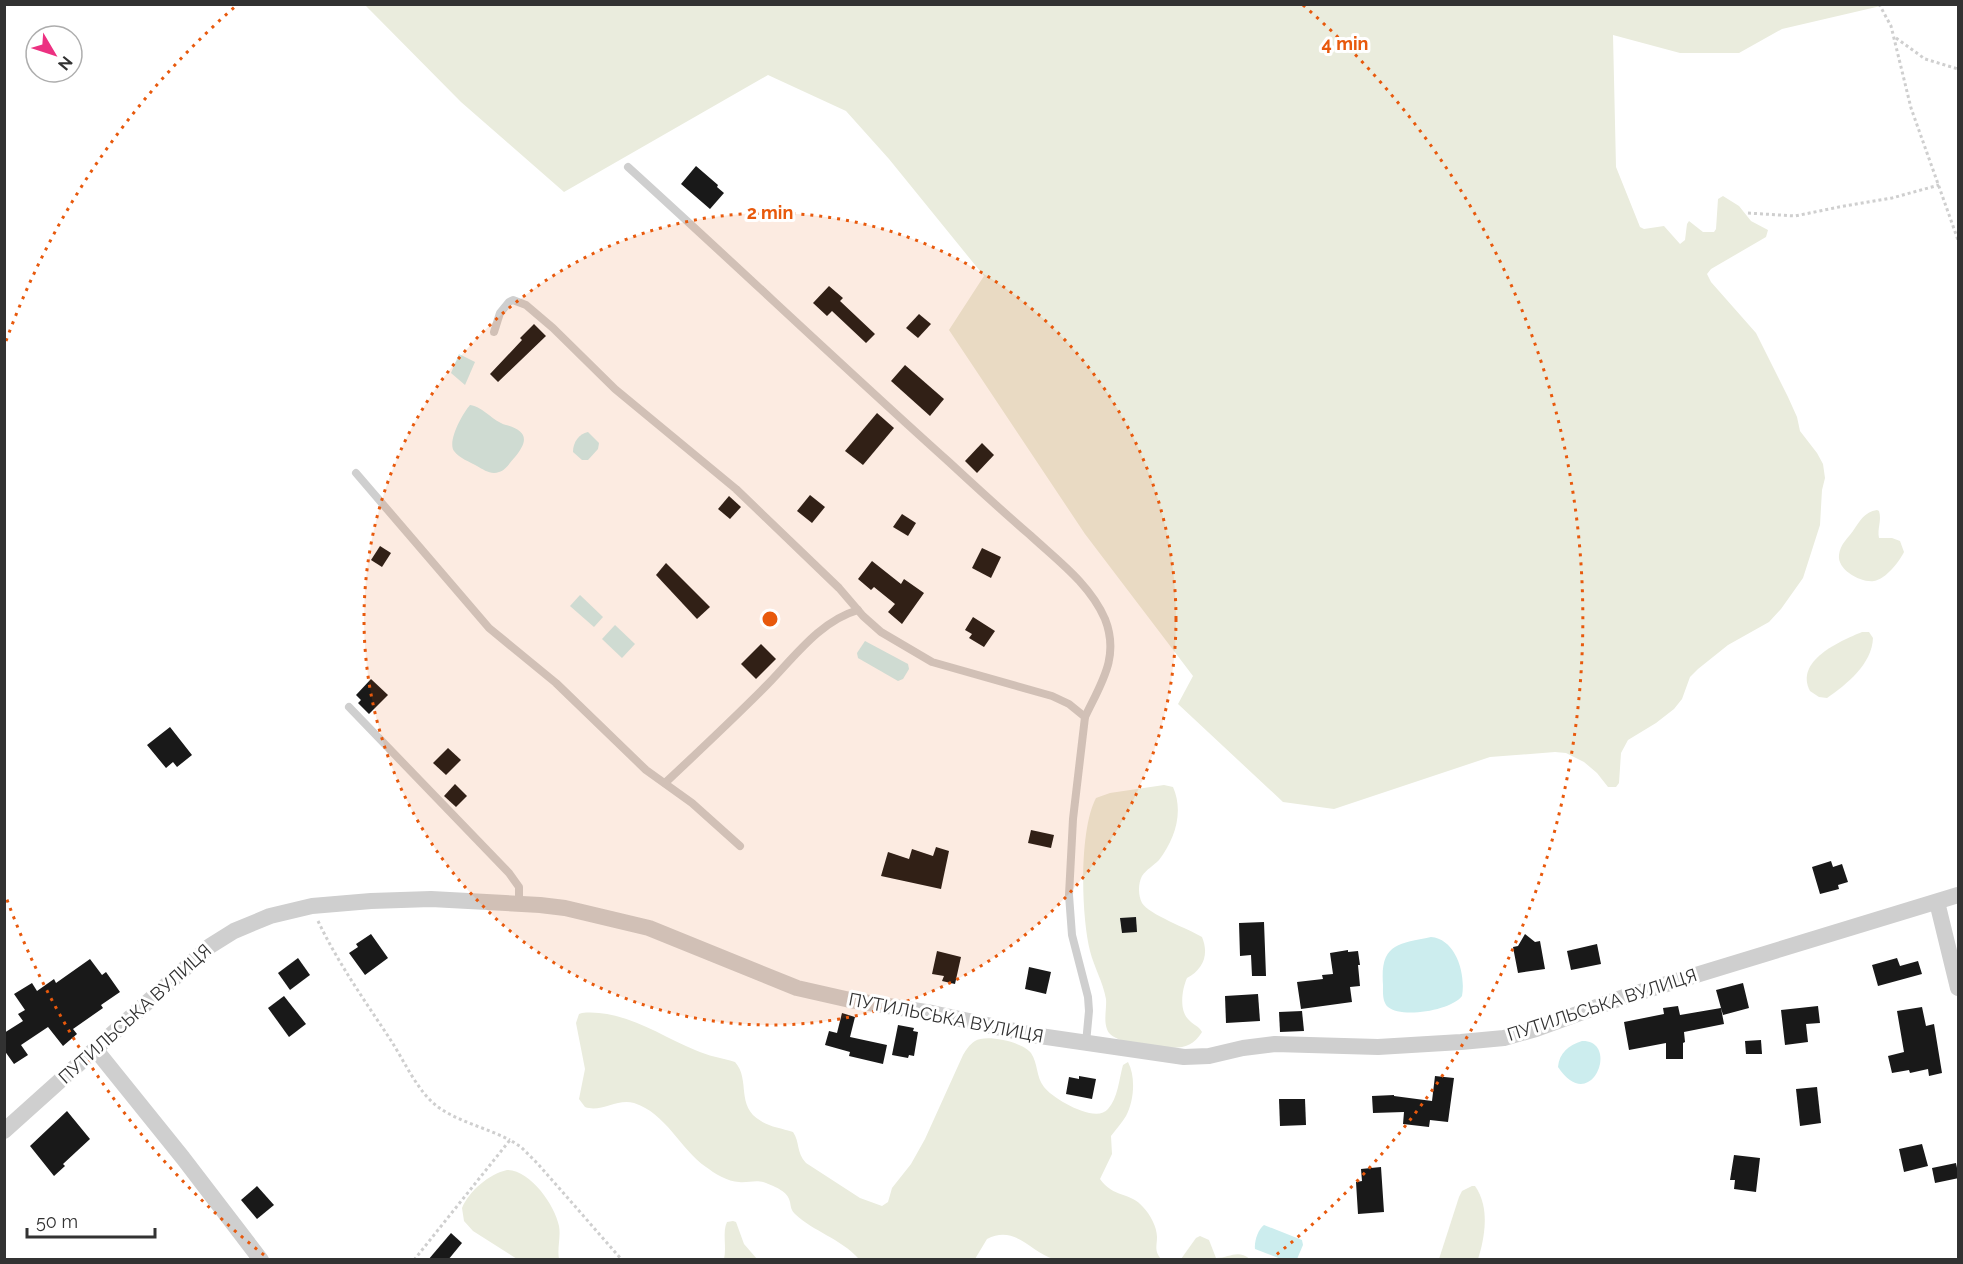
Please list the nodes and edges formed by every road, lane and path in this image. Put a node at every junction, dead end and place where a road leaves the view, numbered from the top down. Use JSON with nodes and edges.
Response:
{"nodes":[{"id":1,"x":1879,"y":4,"type":"edge"},
{"id":2,"x":1894,"y":37,"type":"junction"},
{"id":3,"x":1959,"y":69,"type":"edge"},
{"id":4,"x":628,"y":167,"type":"dead end"},
{"id":5,"x":1939,"y":185,"type":"junction"},
{"id":6,"x":1748,"y":213,"type":"dead end"},
{"id":7,"x":1959,"y":240,"type":"edge"},
{"id":8,"x":494,"y":332,"type":"dead end"},
{"id":9,"x":356,"y":473,"type":"dead end"},
{"id":10,"x":858,"y":610,"type":"junction"},
{"id":11,"x":349,"y":707,"type":"dead end"},
{"id":12,"x":1085,"y":717,"type":"junction"},
{"id":13,"x":665,"y":783,"type":"junction"},
{"id":14,"x":740,"y":846,"type":"dead end"},
{"id":15,"x":1959,"y":894,"type":"edge"},
{"id":16,"x":1937,"y":902,"type":"junction"},
{"id":17,"x":519,"y":903,"type":"junction"},
{"id":18,"x":312,"y":906,"type":"junction"},
{"id":19,"x":1959,"y":988,"type":"edge"},
{"id":20,"x":1086,"y":1043,"type":"junction"},
{"id":21,"x":96,"y":1050,"type":"junction"},
{"id":22,"x":4,"y":1131,"type":"edge"},
{"id":23,"x":510,"y":1140,"type":"junction"},
{"id":24,"x":261,"y":1260,"type":"edge"},
{"id":25,"x":414,"y":1260,"type":"edge"},
{"id":26,"x":622,"y":1260,"type":"edge"}],
"edges":[{"from":1,"to":2,"type":"path"},
{"from":2,"to":3,"type":"path"},
{"from":2,"to":5,"type":"path"},
{"from":4,"to":12,"type":"lane"},
{"from":5,"to":6,"type":"path"},
{"from":5,"to":7,"type":"path"},
{"from":8,"to":10,"type":"lane"},
{"from":9,"to":13,"type":"lane"},
{"from":10,"to":12,"type":"lane"},
{"from":10,"to":13,"type":"lane"},
{"from":11,"to":17,"type":"lane"},
{"from":12,"to":20,"type":"lane"},
{"from":13,"to":14,"type":"lane"},
{"from":15,"to":16,"type":"street","name":"ПУТИЛЬСЬКА ВУЛИЦЯ"},
{"from":16,"to":19,"type":"street"},
{"from":16,"to":20,"type":"street","name":"ПУТИЛЬСЬКА ВУЛИЦЯ"},
{"from":17,"to":18,"type":"street","name":"ПУТИЛЬСЬКА ВУЛИЦЯ"},
{"from":17,"to":20,"type":"street","name":"ПУТИЛЬСЬКА ВУЛИЦЯ"},
{"from":18,"to":21,"type":"street","name":"ПУТИЛЬСЬКА ВУЛИЦЯ"},
{"from":18,"to":23,"type":"path"},
{"from":21,"to":22,"type":"street","name":"ПУТИЛЬСЬКА ВУЛИЦЯ"},
{"from":21,"to":24,"type":"street"},
{"from":23,"to":25,"type":"path"},
{"from":23,"to":26,"type":"path"}]}
